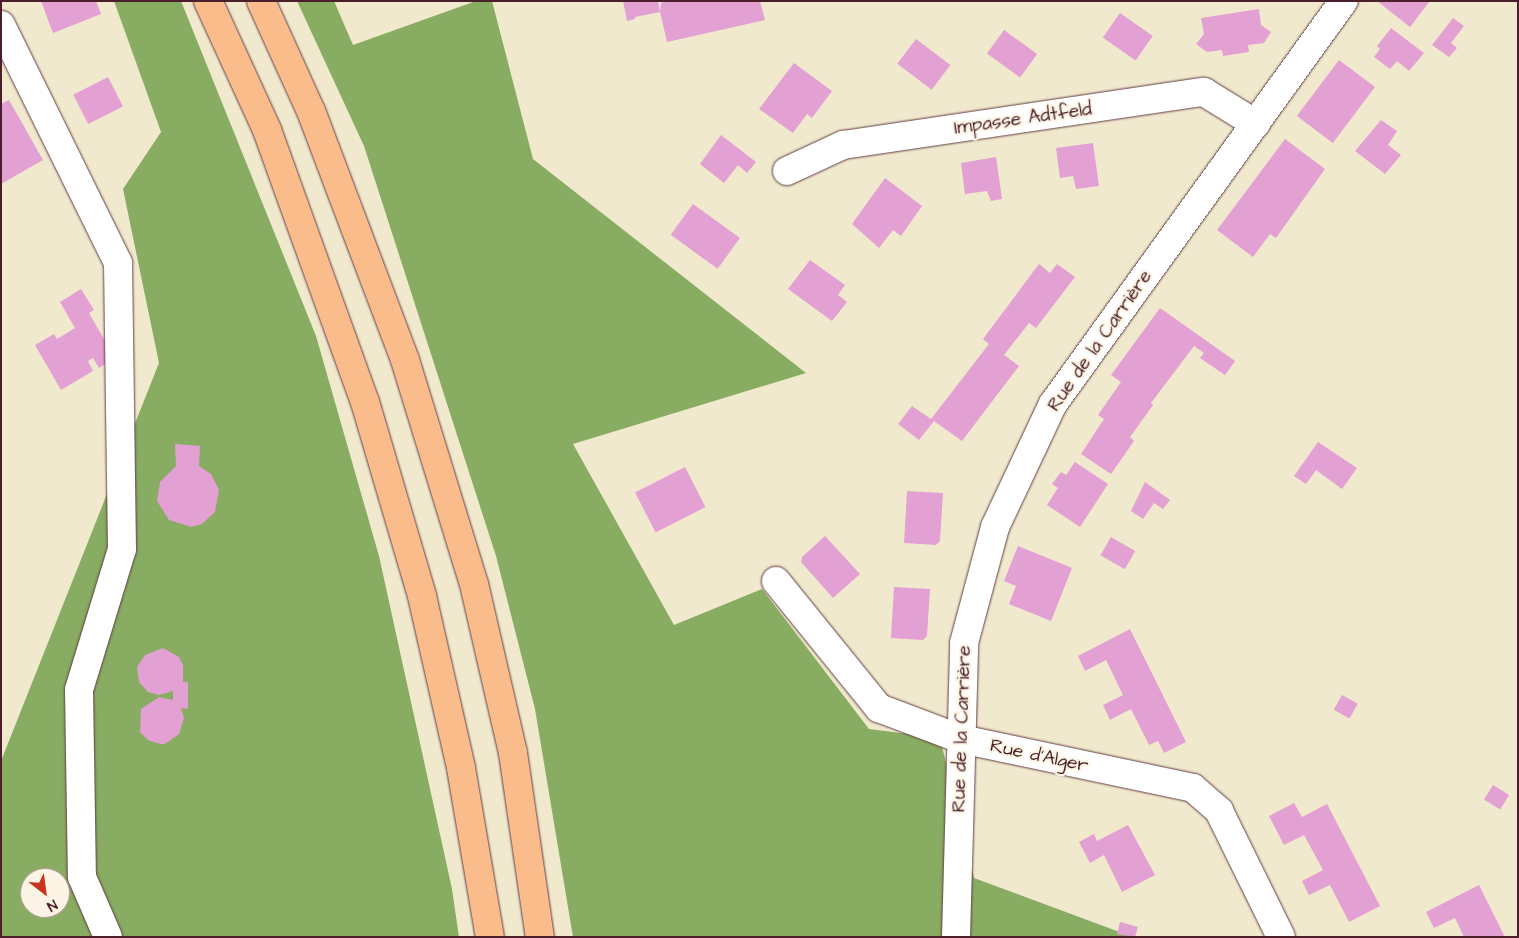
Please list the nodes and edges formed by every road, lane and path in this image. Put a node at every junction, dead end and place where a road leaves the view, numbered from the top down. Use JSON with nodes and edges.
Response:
{"nodes":[{"id":1,"x":208,"y":1,"type":"edge"},
{"id":2,"x":261,"y":1,"type":"edge"},
{"id":3,"x":1344,"y":1,"type":"edge"},
{"id":4,"x":1,"y":25,"type":"edge"},
{"id":5,"x":1256,"y":124,"type":"junction"},
{"id":6,"x":787,"y":171,"type":"dead end"},
{"id":7,"x":776,"y":581,"type":"dead end"},
{"id":8,"x":961,"y":739,"type":"junction"},
{"id":9,"x":108,"y":937,"type":"edge"},
{"id":10,"x":490,"y":937,"type":"edge"},
{"id":11,"x":540,"y":937,"type":"edge"},
{"id":12,"x":956,"y":937,"type":"edge"},
{"id":13,"x":1281,"y":937,"type":"edge"}],
"edges":[{"from":1,"to":10,"type":"highway"},
{"from":2,"to":11,"type":"highway"},
{"from":3,"to":5,"type":"street","name":"Rue de la Carrière"},
{"from":4,"to":9,"type":"street"},
{"from":5,"to":6,"type":"street","name":"Impasse Adtfeld"},
{"from":5,"to":8,"type":"street","name":"Rue de la Carrière"},
{"from":7,"to":8,"type":"street","name":"Rue d'Alger"},
{"from":8,"to":12,"type":"street","name":"Rue de la Carrière"},
{"from":8,"to":13,"type":"street","name":"Rue d'Alger"}]}
